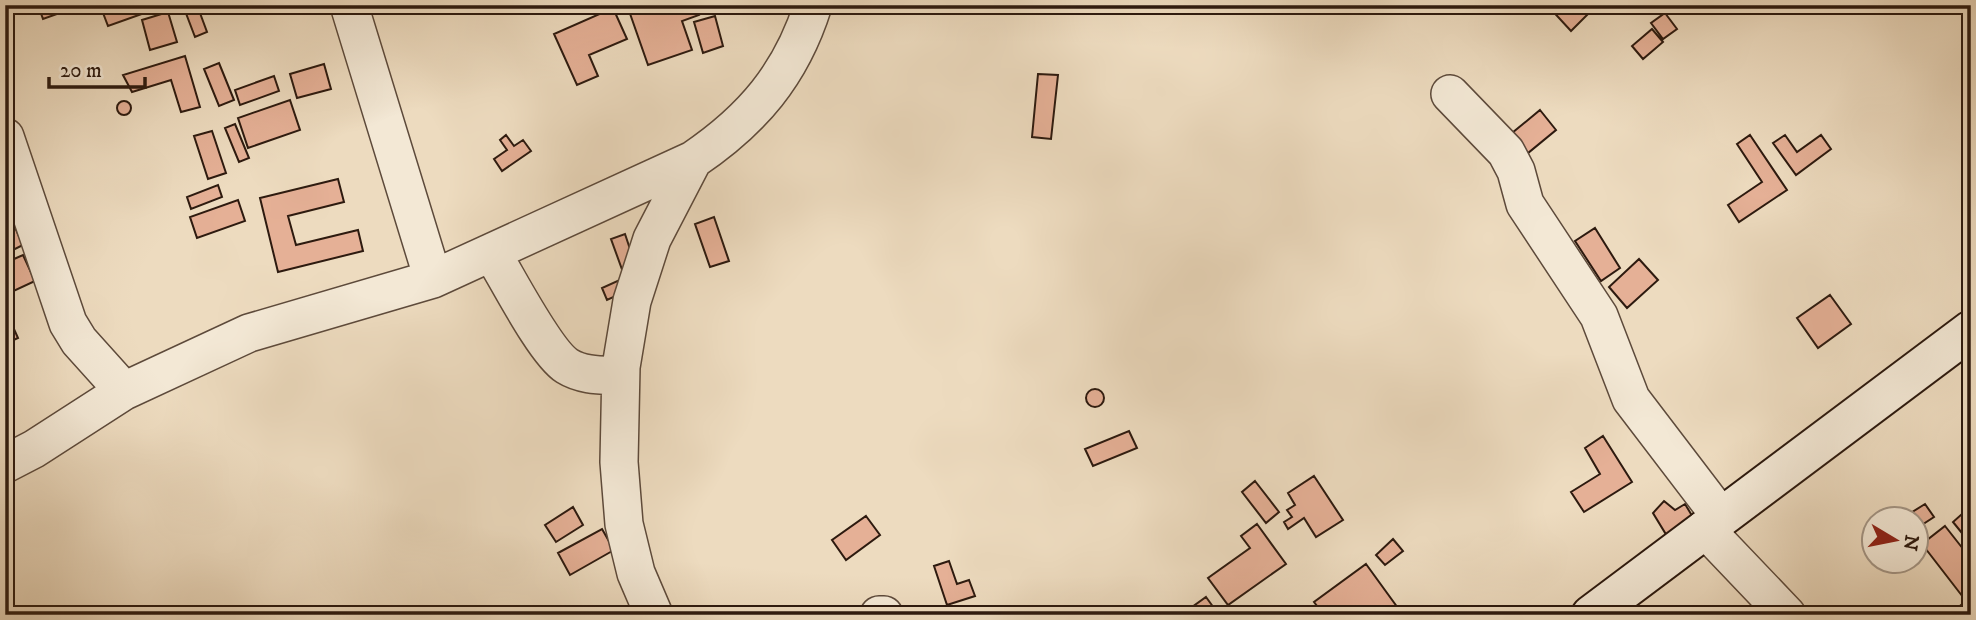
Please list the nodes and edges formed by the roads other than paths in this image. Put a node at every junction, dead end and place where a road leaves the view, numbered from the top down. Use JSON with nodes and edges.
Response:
{"nodes":[{"id":1,"x":349,"y":5,"type":"edge"},
{"id":2,"x":813,"y":5,"type":"edge"},
{"id":3,"x":1450,"y":94,"type":"dead end"},
{"id":4,"x":5,"y":137,"type":"edge"},
{"id":5,"x":693,"y":160,"type":"junction"},
{"id":6,"x":492,"y":253,"type":"junction"},
{"id":7,"x":433,"y":279,"type":"junction"},
{"id":8,"x":1971,"y":330,"type":"edge"},
{"id":9,"x":620,"y":376,"type":"junction"},
{"id":10,"x":124,"y":391,"type":"junction"},
{"id":11,"x":5,"y":464,"type":"edge"},
{"id":12,"x":1713,"y":523,"type":"junction"},
{"id":13,"x":654,"y":615,"type":"edge"},
{"id":14,"x":1591,"y":615,"type":"edge"},
{"id":15,"x":1787,"y":615,"type":"edge"}],
"edges":[{"from":1,"to":7,"type":"street"},
{"from":2,"to":5,"type":"street"},
{"from":3,"to":12,"type":"street"},
{"from":4,"to":10,"type":"street"},
{"from":5,"to":6,"type":"street"},
{"from":5,"to":9,"type":"street"},
{"from":6,"to":7,"type":"street"},
{"from":6,"to":9,"type":"street"},
{"from":7,"to":10,"type":"street"},
{"from":8,"to":12,"type":"main road"},
{"from":9,"to":13,"type":"street"},
{"from":10,"to":11,"type":"street"},
{"from":12,"to":14,"type":"main road"},
{"from":12,"to":15,"type":"street"}]}
